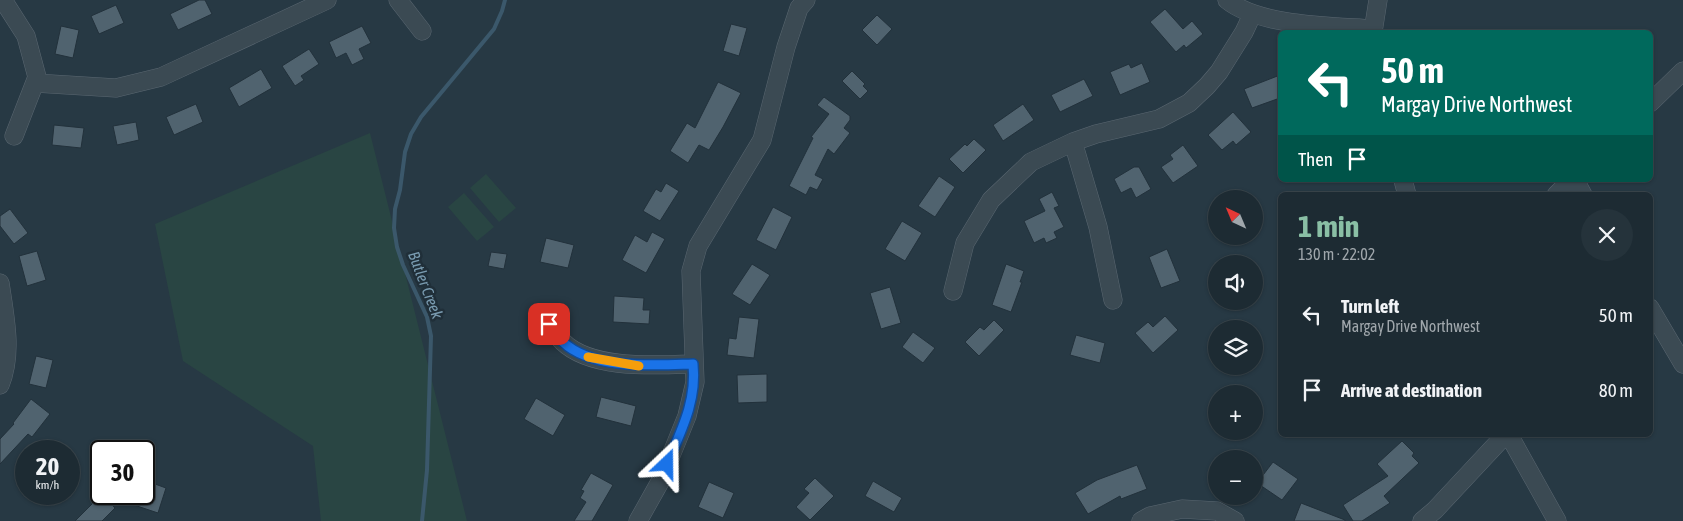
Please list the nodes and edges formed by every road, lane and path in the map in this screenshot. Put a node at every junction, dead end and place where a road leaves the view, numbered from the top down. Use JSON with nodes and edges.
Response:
{"nodes":[{"id":1,"x":3,"y":0,"type":"edge"},
{"id":2,"x":327,"y":0,"type":"edge"},
{"id":3,"x":398,"y":0,"type":"edge"},
{"id":4,"x":806,"y":0,"type":"edge"},
{"id":5,"x":1227,"y":0,"type":"edge"},
{"id":6,"x":1378,"y":0,"type":"edge"},
{"id":7,"x":1252,"y":15,"type":"junction"},
{"id":8,"x":1364,"y":30,"type":"edge"},
{"id":9,"x":1373,"y":30,"type":"edge"},
{"id":10,"x":422,"y":31,"type":"dead end"},
{"id":11,"x":1683,"y":71,"type":"edge"},
{"id":12,"x":35,"y":83,"type":"junction"},
{"id":13,"x":1653,"y":101,"type":"edge"},
{"id":14,"x":14,"y":136,"type":"dead end"},
{"id":15,"x":1073,"y":142,"type":"junction"},
{"id":16,"x":1571,"y":182,"type":"edge"},
{"id":17,"x":1559,"y":192,"type":"edge"},
{"id":18,"x":0,"y":284,"type":"edge"},
{"id":19,"x":952,"y":291,"type":"dead end"},
{"id":20,"x":1113,"y":300,"type":"dead end"},
{"id":21,"x":1653,"y":313,"type":"edge"},
{"id":22,"x":549,"y":324,"type":"dead end"},
{"id":23,"x":693,"y":364,"type":"junction"},
{"id":24,"x":1683,"y":364,"type":"edge"},
{"id":25,"x":0,"y":385,"type":"edge"},
{"id":26,"x":1503,"y":437,"type":"edge"},
{"id":27,"x":1510,"y":437,"type":"edge"},
{"id":28,"x":638,"y":521,"type":"edge"},
{"id":29,"x":1142,"y":521,"type":"edge"},
{"id":30,"x":1235,"y":521,"type":"edge"},
{"id":31,"x":1422,"y":521,"type":"edge"},
{"id":32,"x":1557,"y":521,"type":"edge"}],
"edges":[{"from":1,"to":12,"type":"street"},
{"from":2,"to":12,"type":"street"},
{"from":3,"to":10,"type":"street"},
{"from":4,"to":23,"type":"street"},
{"from":5,"to":7,"type":"street"},
{"from":6,"to":9,"type":"street"},
{"from":7,"to":8,"type":"street"},
{"from":7,"to":15,"type":"street"},
{"from":11,"to":13,"type":"street"},
{"from":12,"to":14,"type":"street"},
{"from":15,"to":19,"type":"street"},
{"from":15,"to":20,"type":"street"},
{"from":16,"to":17,"type":"street"},
{"from":18,"to":25,"type":"street"},
{"from":21,"to":24,"type":"street"},
{"from":22,"to":23,"type":"street"},
{"from":23,"to":28,"type":"street"},
{"from":26,"to":31,"type":"street"},
{"from":27,"to":32,"type":"street"},
{"from":29,"to":30,"type":"street"}]}
